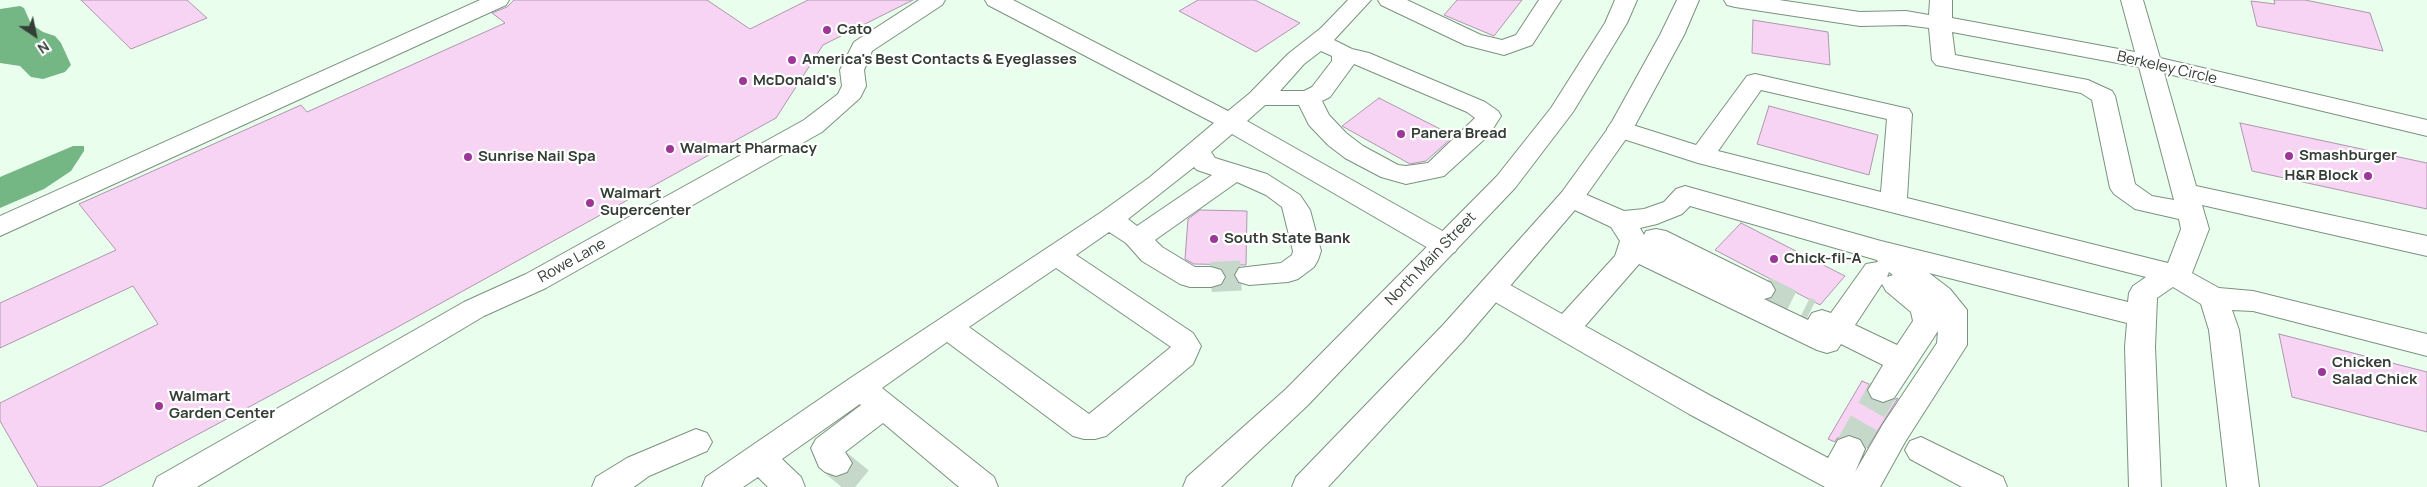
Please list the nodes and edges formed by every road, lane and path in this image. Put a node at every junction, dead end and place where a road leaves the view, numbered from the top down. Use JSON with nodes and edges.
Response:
{"nodes":[{"id":1,"x":498,"y":0,"type":"edge"},
{"id":2,"x":934,"y":0,"type":"edge"},
{"id":3,"x":996,"y":0,"type":"edge"},
{"id":4,"x":1360,"y":0,"type":"edge"},
{"id":5,"x":1388,"y":0,"type":"edge"},
{"id":6,"x":1550,"y":0,"type":"edge"},
{"id":7,"x":1626,"y":0,"type":"edge"},
{"id":8,"x":1688,"y":0,"type":"edge"},
{"id":9,"x":1735,"y":0,"type":"edge"},
{"id":10,"x":1869,"y":0,"type":"edge"},
{"id":11,"x":2132,"y":0,"type":"edge"},
{"id":12,"x":1940,"y":12,"type":"edge"},
{"id":13,"x":1906,"y":18,"type":"junction"},
{"id":14,"x":1317,"y":42,"type":"junction"},
{"id":15,"x":1344,"y":55,"type":"junction"},
{"id":16,"x":2148,"y":62,"type":"junction"},
{"id":17,"x":1259,"y":98,"type":"junction"},
{"id":18,"x":1308,"y":98,"type":"junction"},
{"id":19,"x":1232,"y":123,"type":"junction"},
{"id":20,"x":2427,"y":128,"type":"edge"},
{"id":21,"x":1620,"y":130,"type":"junction"},
{"id":22,"x":1197,"y":152,"type":"junction"},
{"id":23,"x":1702,"y":155,"type":"junction"},
{"id":24,"x":1232,"y":173,"type":"junction"},
{"id":25,"x":1571,"y":198,"type":"junction"},
{"id":26,"x":1679,"y":202,"type":"junction"},
{"id":27,"x":1893,"y":203,"type":"junction"},
{"id":28,"x":2188,"y":203,"type":"junction"},
{"id":29,"x":1110,"y":219,"type":"junction"},
{"id":30,"x":1621,"y":220,"type":"junction"},
{"id":31,"x":0,"y":228,"type":"edge"},
{"id":32,"x":1136,"y":237,"type":"junction"},
{"id":33,"x":1445,"y":245,"type":"junction"},
{"id":34,"x":2427,"y":246,"type":"edge"},
{"id":35,"x":1641,"y":250,"type":"junction"},
{"id":36,"x":1055,"y":254,"type":"junction"},
{"id":37,"x":1879,"y":261,"type":"junction"},
{"id":38,"x":2172,"y":274,"type":"junction"},
{"id":39,"x":1249,"y":275,"type":"tunnel mouth"},
{"id":40,"x":1211,"y":277,"type":"tunnel mouth"},
{"id":41,"x":1493,"y":288,"type":"junction"},
{"id":42,"x":1763,"y":291,"type":"tunnel mouth"},
{"id":43,"x":2214,"y":298,"type":"junction"},
{"id":44,"x":1809,"y":314,"type":"tunnel mouth"},
{"id":45,"x":2141,"y":316,"type":"junction"},
{"id":46,"x":948,"y":326,"type":"junction"},
{"id":47,"x":1566,"y":328,"type":"junction"},
{"id":48,"x":1837,"y":328,"type":"junction"},
{"id":49,"x":2427,"y":345,"type":"edge"},
{"id":50,"x":1901,"y":361,"type":"junction"},
{"id":51,"x":1883,"y":390,"type":"tunnel mouth"},
{"id":52,"x":872,"y":397,"type":"junction"},
{"id":53,"x":696,"y":442,"type":"dead end"},
{"id":54,"x":1849,"y":449,"type":"tunnel mouth"},
{"id":55,"x":1922,"y":450,"type":"dead end"},
{"id":56,"x":760,"y":458,"type":"junction"},
{"id":57,"x":836,"y":463,"type":"tunnel mouth"},
{"id":58,"x":1844,"y":482,"type":"edge"},
{"id":59,"x":169,"y":487,"type":"edge"},
{"id":60,"x":608,"y":487,"type":"edge"},
{"id":61,"x":718,"y":487,"type":"edge"},
{"id":62,"x":789,"y":487,"type":"edge"},
{"id":63,"x":982,"y":487,"type":"edge"},
{"id":64,"x":1199,"y":487,"type":"edge"},
{"id":65,"x":1308,"y":487,"type":"edge"},
{"id":66,"x":1863,"y":487,"type":"edge"},
{"id":67,"x":1991,"y":487,"type":"edge"},
{"id":68,"x":2145,"y":487,"type":"edge"},
{"id":69,"x":2243,"y":487,"type":"edge"}],
"edges":[{"from":1,"to":31,"type":"main road"},
{"from":2,"to":59,"type":"main road","name":"Rowe Lane"},
{"from":3,"to":19,"type":"main road"},
{"from":4,"to":14,"type":"main road"},
{"from":5,"to":6,"type":"main road"},
{"from":7,"to":33,"type":"main road","name":"North Main Street"},
{"from":8,"to":21,"type":"main road"},
{"from":9,"to":13,"type":"main road","name":"Berkeley Circle"},
{"from":10,"to":13,"type":"main road","name":"Berkeley Circle"},
{"from":11,"to":16,"type":"main road"},
{"from":12,"to":13,"type":"main road","name":"Berkeley Circle"},
{"from":12,"to":16,"type":"main road","name":"Berkeley Circle"},
{"from":12,"to":28,"type":"main road"},
{"from":14,"to":15,"type":"main road"},
{"from":14,"to":17,"type":"main road"},
{"from":15,"to":18,"type":"main road"},
{"from":15,"to":18,"type":"main road"},
{"from":16,"to":20,"type":"main road","name":"Berkeley Circle"},
{"from":16,"to":28,"type":"main road"},
{"from":17,"to":18,"type":"main road"},
{"from":17,"to":19,"type":"main road"},
{"from":19,"to":22,"type":"main road"},
{"from":19,"to":33,"type":"main road"},
{"from":21,"to":23,"type":"main road"},
{"from":21,"to":25,"type":"main road"},
{"from":22,"to":24,"type":"main road"},
{"from":22,"to":29,"type":"main road"},
{"from":23,"to":27,"type":"main road"},
{"from":23,"to":27,"type":"main road"},
{"from":24,"to":32,"type":"main road"},
{"from":24,"to":39,"type":"main road"},
{"from":25,"to":30,"type":"main road"},
{"from":25,"to":41,"type":"main road"},
{"from":26,"to":30,"type":"main road"},
{"from":26,"to":35,"type":"main road"},
{"from":26,"to":37,"type":"main road"},
{"from":27,"to":38,"type":"main road"},
{"from":28,"to":34,"type":"main road"},
{"from":28,"to":38,"type":"main road"},
{"from":29,"to":32,"type":"main road"},
{"from":29,"to":36,"type":"main road"},
{"from":30,"to":35,"type":"main road"},
{"from":32,"to":40,"type":"main road"},
{"from":33,"to":64,"type":"main road","name":"North Main Street"},
{"from":35,"to":42,"type":"main road"},
{"from":35,"to":47,"type":"main road"},
{"from":35,"to":48,"type":"main road"},
{"from":36,"to":46,"type":"main road"},
{"from":36,"to":46,"type":"main road"},
{"from":37,"to":45,"type":"main road"},
{"from":37,"to":48,"type":"main road"},
{"from":37,"to":50,"type":"main road"},
{"from":37,"to":66,"type":"main road"},
{"from":38,"to":43,"type":"main road"},
{"from":38,"to":45,"type":"main road"},
{"from":41,"to":47,"type":"main road"},
{"from":41,"to":65,"type":"main road"},
{"from":43,"to":49,"type":"main road"},
{"from":43,"to":69,"type":"main road"},
{"from":44,"to":48,"type":"main road"},
{"from":45,"to":68,"type":"main road"},
{"from":46,"to":52,"type":"main road"},
{"from":47,"to":58,"type":"main road"},
{"from":48,"to":50,"type":"main road"},
{"from":50,"to":51,"type":"main road"},
{"from":52,"to":56,"type":"main road"},
{"from":52,"to":57,"type":"main road"},
{"from":52,"to":63,"type":"main road"},
{"from":53,"to":60,"type":"main road"},
{"from":54,"to":58,"type":"main road"},
{"from":55,"to":67,"type":"main road"},
{"from":56,"to":61,"type":"main road"},
{"from":56,"to":62,"type":"main road"}]}
